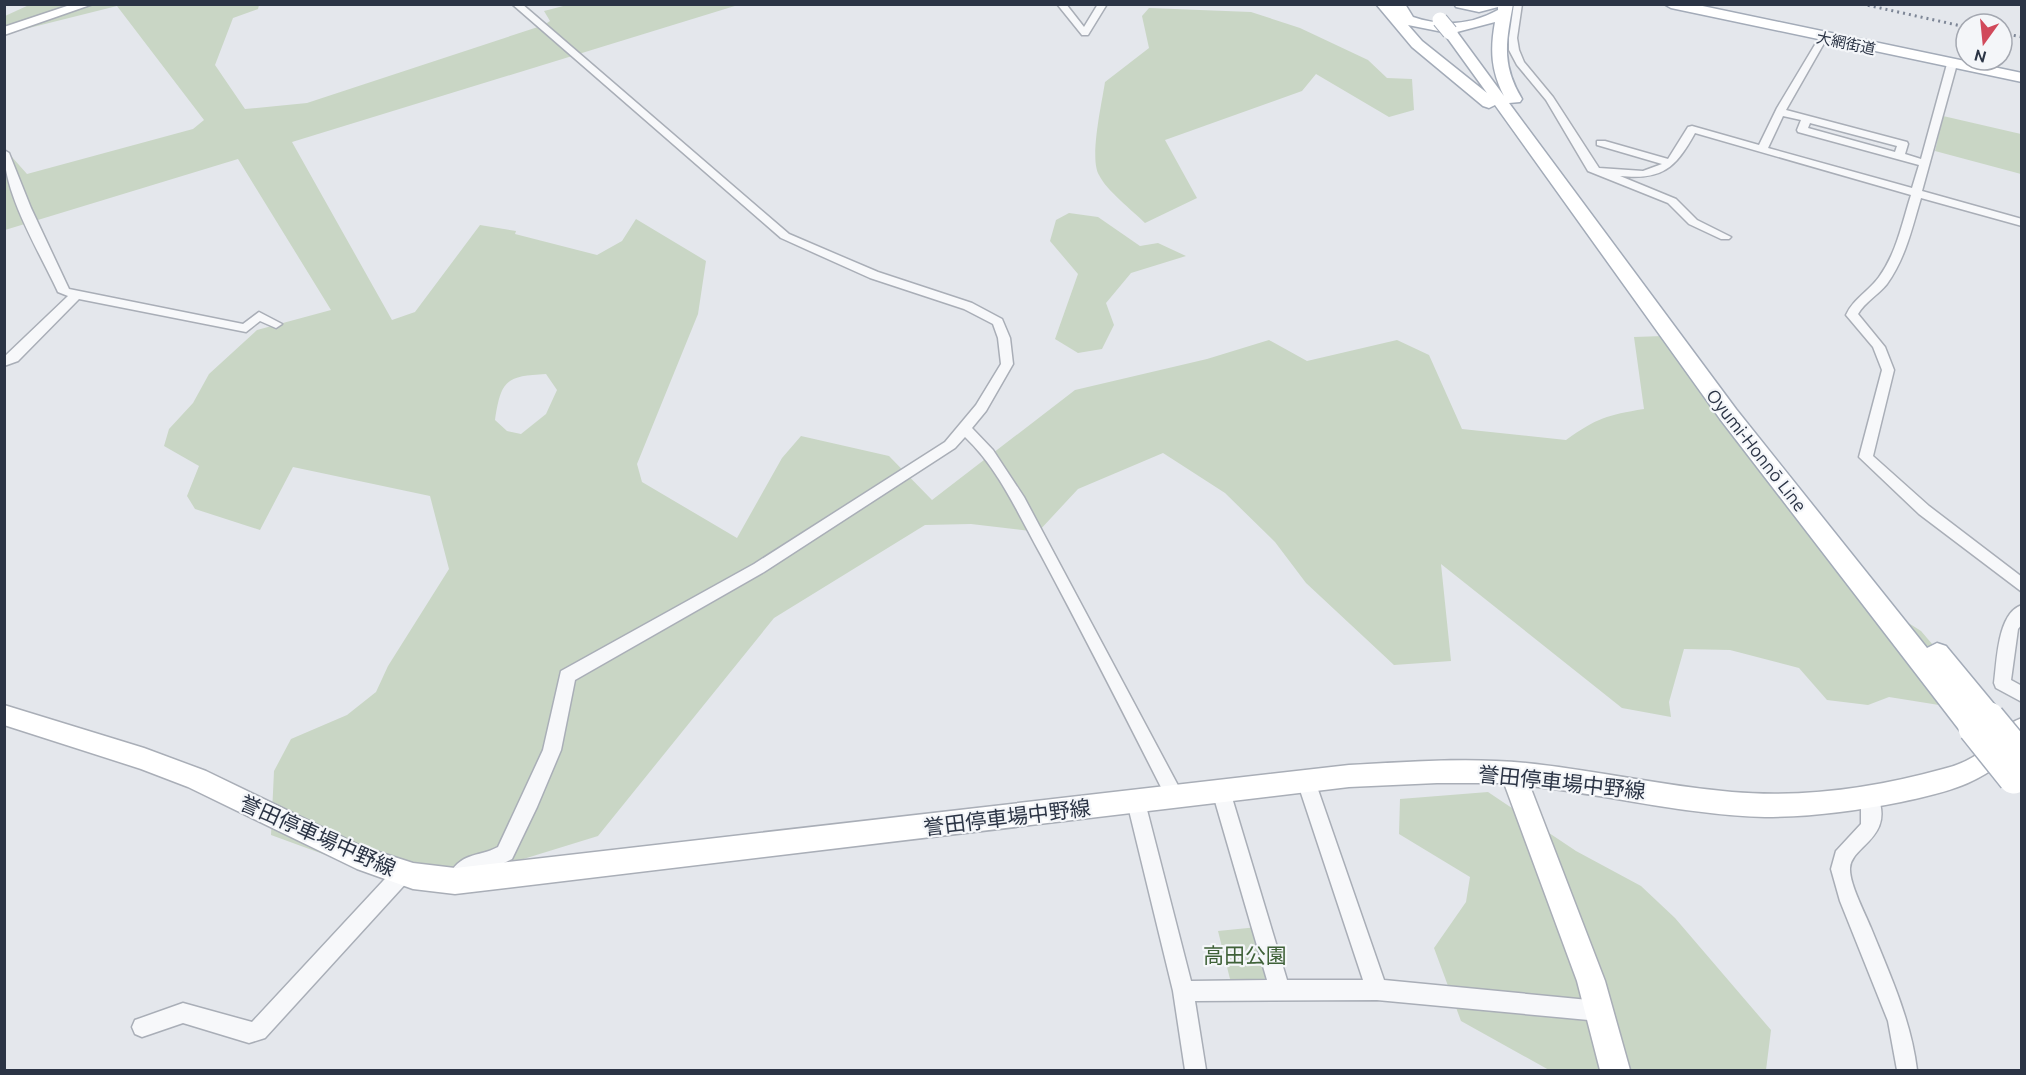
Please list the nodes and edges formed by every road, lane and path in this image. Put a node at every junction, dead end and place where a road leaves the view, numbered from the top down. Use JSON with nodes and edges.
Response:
{"nodes":[{"id":1,"x":87,"y":4,"type":"edge"},
{"id":2,"x":516,"y":4,"type":"edge"},
{"id":3,"x":1062,"y":4,"type":"edge"},
{"id":4,"x":1103,"y":4,"type":"edge"},
{"id":5,"x":1383,"y":4,"type":"edge"},
{"id":6,"x":1398,"y":4,"type":"edge"},
{"id":7,"x":1429,"y":4,"type":"edge"},
{"id":8,"x":1461,"y":4,"type":"edge"},
{"id":9,"x":1671,"y":4,"type":"edge"},
{"id":10,"x":1506,"y":6,"type":"edge"},
{"id":11,"x":4,"y":30,"type":"edge"},
{"id":12,"x":1823,"y":38,"type":"junction"},
{"id":13,"x":1952,"y":64,"type":"junction"},
{"id":14,"x":2022,"y":78,"type":"edge"},
{"id":15,"x":1780,"y":112,"type":"junction"},
{"id":16,"x":1601,"y":143,"type":"dead end"},
{"id":17,"x":1763,"y":148,"type":"junction"},
{"id":18,"x":4,"y":153,"type":"edge"},
{"id":19,"x":1670,"y":163,"type":"junction"},
{"id":20,"x":1925,"y":163,"type":"junction"},
{"id":21,"x":1551,"y":167,"type":"junction"},
{"id":22,"x":1597,"y":171,"type":"junction"},
{"id":23,"x":1918,"y":193,"type":"junction"},
{"id":24,"x":2022,"y":223,"type":"edge"},
{"id":25,"x":1725,"y":237,"type":"dead end"},
{"id":26,"x":76,"y":295,"type":"junction"},
{"id":27,"x":276,"y":324,"type":"dead end"},
{"id":28,"x":4,"y":362,"type":"edge"},
{"id":29,"x":965,"y":429,"type":"junction"},
{"id":30,"x":2022,"y":586,"type":"edge"},
{"id":31,"x":2022,"y":611,"type":"edge"},
{"id":32,"x":2022,"y":695,"type":"edge"},
{"id":33,"x":4,"y":715,"type":"edge"},
{"id":34,"x":2022,"y":728,"type":"edge"},
{"id":35,"x":1513,"y":773,"type":"junction"},
{"id":36,"x":2019,"y":774,"type":"edge"},
{"id":37,"x":1306,"y":781,"type":"junction"},
{"id":38,"x":1221,"y":791,"type":"junction"},
{"id":39,"x":1175,"y":797,"type":"junction"},
{"id":40,"x":1869,"y":798,"type":"junction"},
{"id":41,"x":1136,"y":802,"type":"junction"},
{"id":42,"x":403,"y":873,"type":"junction"},
{"id":43,"x":455,"y":881,"type":"junction"},
{"id":44,"x":1377,"y":990,"type":"junction"},
{"id":45,"x":1183,"y":991,"type":"junction"},
{"id":46,"x":1281,"y":991,"type":"junction"},
{"id":47,"x":1599,"y":1011,"type":"junction"},
{"id":48,"x":142,"y":1027,"type":"dead end"},
{"id":49,"x":1195,"y":1071,"type":"edge"},
{"id":50,"x":1615,"y":1071,"type":"edge"},
{"id":51,"x":1907,"y":1071,"type":"edge"}],
"edges":[{"from":1,"to":11,"type":"main road"},
{"from":2,"to":29,"type":"street"},
{"from":3,"to":4,"type":"street"},
{"from":5,"to":21,"type":"main road"},
{"from":6,"to":10,"type":"main road"},
{"from":7,"to":21,"type":"main road","name":"Oyumi-Honnō Line","bridge":true},
{"from":8,"to":10,"type":"main road"},
{"from":9,"to":12,"type":"main road","name":"大網街道"},
{"from":10,"to":21,"type":"main road"},
{"from":10,"to":22,"type":"street"},
{"from":12,"to":13,"type":"main road","name":"大網街道"},
{"from":12,"to":15,"type":"street"},
{"from":13,"to":14,"type":"main road","name":"大網街道"},
{"from":13,"to":20,"type":"street"},
{"from":15,"to":17,"type":"street"},
{"from":15,"to":20,"type":"street"},
{"from":16,"to":19,"type":"street"},
{"from":17,"to":19,"type":"street"},
{"from":17,"to":23,"type":"street"},
{"from":18,"to":26,"type":"street"},
{"from":19,"to":22,"type":"street"},
{"from":20,"to":23,"type":"street"},
{"from":21,"to":36,"type":"main road","name":"Oyumi-Honnō Line","bridge":true},
{"from":22,"to":25,"type":"street"},
{"from":23,"to":24,"type":"street"},
{"from":23,"to":30,"type":"street"},
{"from":26,"to":27,"type":"street"},
{"from":26,"to":28,"type":"street"},
{"from":29,"to":39,"type":"street"},
{"from":29,"to":43,"type":"street"},
{"from":31,"to":32,"type":"street"},
{"from":33,"to":42,"type":"main road","name":"誉田停車場中野線"},
{"from":34,"to":40,"type":"main road","name":"誉田停車場中野線"},
{"from":35,"to":37,"type":"main road","name":"誉田停車場中野線"},
{"from":35,"to":40,"type":"main road","name":"誉田停車場中野線"},
{"from":35,"to":47,"type":"main road"},
{"from":37,"to":38,"type":"main road","name":"誉田停車場中野線"},
{"from":37,"to":44,"type":"street"},
{"from":38,"to":39,"type":"main road","name":"誉田停車場中野線"},
{"from":38,"to":46,"type":"street"},
{"from":39,"to":41,"type":"main road","name":"誉田停車場中野線"},
{"from":40,"to":51,"type":"street"},
{"from":41,"to":43,"type":"main road","name":"誉田停車場中野線"},
{"from":41,"to":45,"type":"street"},
{"from":42,"to":43,"type":"main road","name":"誉田停車場中野線"},
{"from":42,"to":48,"type":"street"},
{"from":44,"to":46,"type":"street"},
{"from":44,"to":47,"type":"street"},
{"from":45,"to":46,"type":"street"},
{"from":45,"to":49,"type":"street"},
{"from":47,"to":50,"type":"main road"}]}
